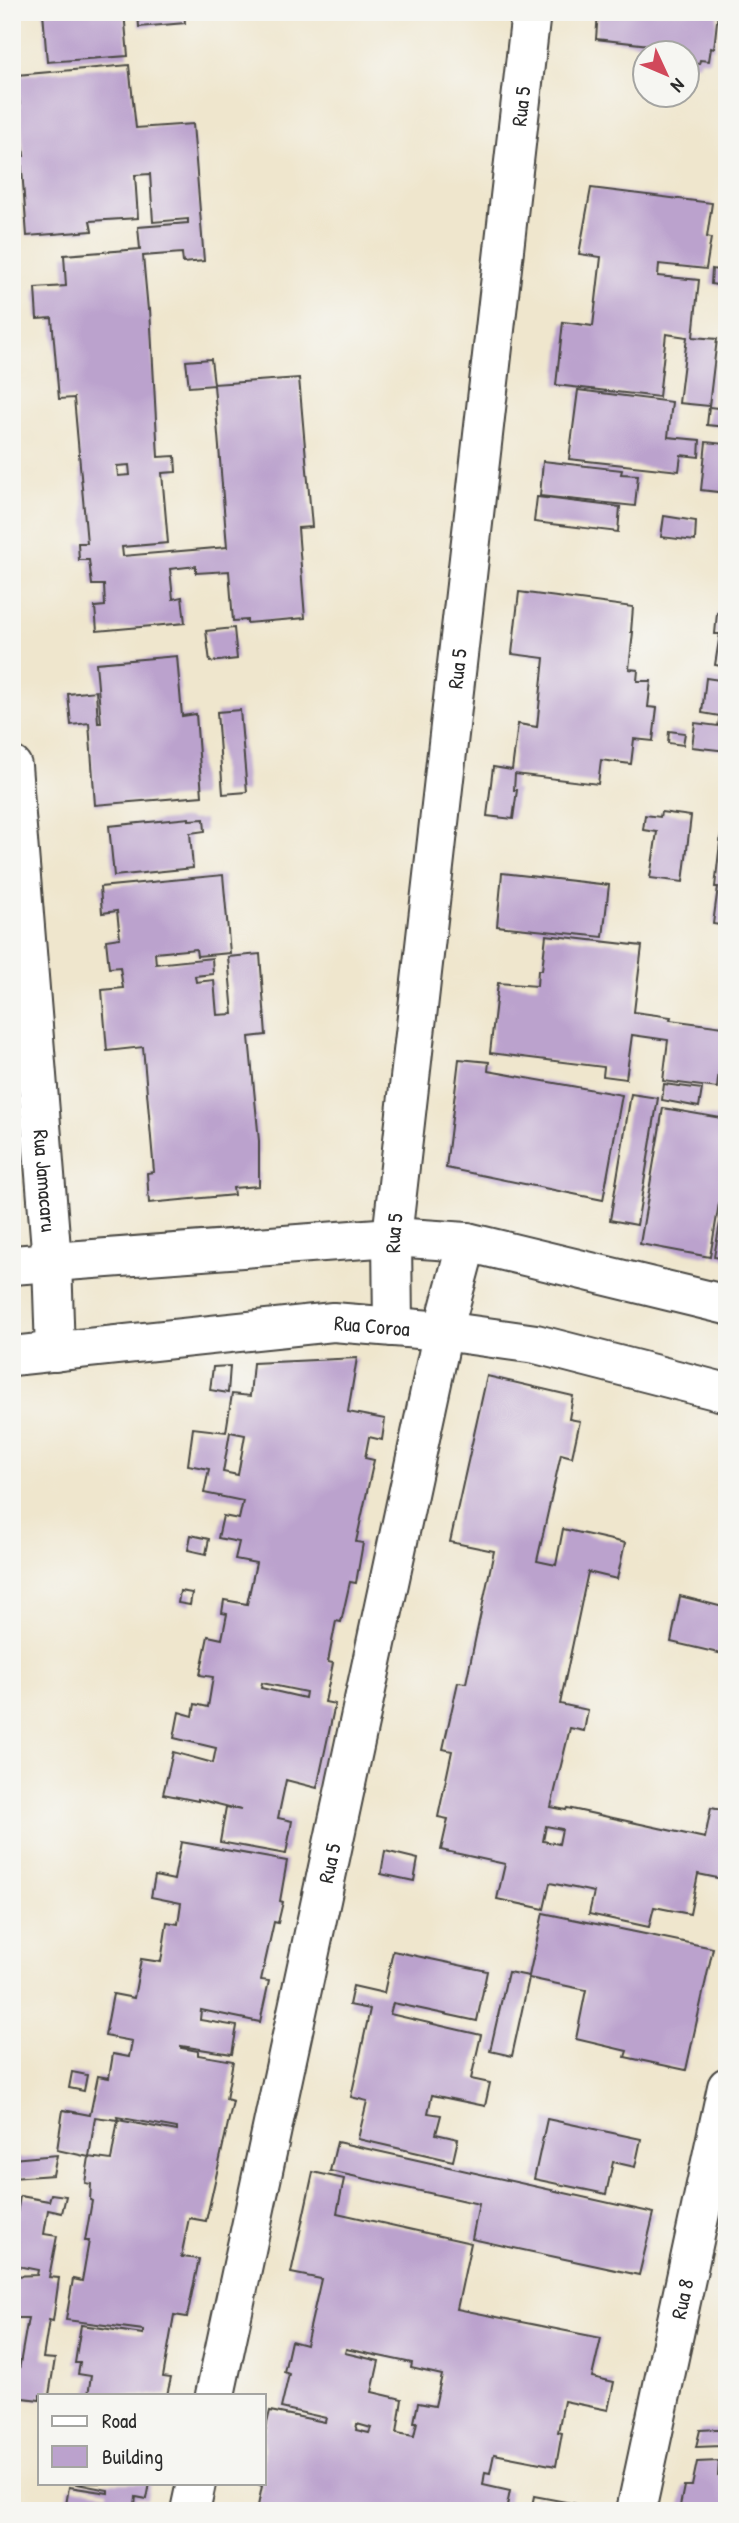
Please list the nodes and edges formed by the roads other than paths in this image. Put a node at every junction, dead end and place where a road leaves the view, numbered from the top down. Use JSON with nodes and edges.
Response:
{"nodes":[{"id":1,"x":531,"y":12,"type":"edge"},
{"id":2,"x":12,"y":766,"type":"edge"},
{"id":3,"x":392,"y":1237,"type":"junction"},
{"id":4,"x":467,"y":1242,"type":"junction"},
{"id":5,"x":52,"y":1261,"type":"junction"},
{"id":6,"x":12,"y":1265,"type":"edge"},
{"id":7,"x":727,"y":1305,"type":"edge"},
{"id":8,"x":393,"y":1327,"type":"junction"},
{"id":9,"x":443,"y":1331,"type":"junction"},
{"id":10,"x":55,"y":1352,"type":"junction"},
{"id":11,"x":12,"y":1356,"type":"edge"},
{"id":12,"x":727,"y":1393,"type":"edge"},
{"id":13,"x":725,"y":2107,"type":"edge"},
{"id":14,"x":215,"y":2394,"type":"edge"},
{"id":15,"x":196,"y":2484,"type":"edge"},
{"id":16,"x":190,"y":2511,"type":"edge"},
{"id":17,"x":636,"y":2511,"type":"edge"}],
"edges":[{"from":1,"to":3,"type":"street","name":"Rua 5"},
{"from":2,"to":5,"type":"street","name":"Rua Jamacaru"},
{"from":3,"to":4,"type":"street"},
{"from":3,"to":5,"type":"street"},
{"from":3,"to":8,"type":"street","name":"Rua 5"},
{"from":4,"to":7,"type":"street"},
{"from":4,"to":9,"type":"street","name":"Rua 5"},
{"from":5,"to":6,"type":"street"},
{"from":5,"to":10,"type":"street","name":"Rua Jamacaru"},
{"from":8,"to":9,"type":"street","name":"Rua Coroa"},
{"from":8,"to":10,"type":"street","name":"Rua Coroa"},
{"from":9,"to":12,"type":"street","name":"Rua Coroa"},
{"from":9,"to":14,"type":"street","name":"Rua 5"},
{"from":10,"to":11,"type":"street","name":"Rua Coroa"},
{"from":13,"to":17,"type":"street","name":"Rua 8"},
{"from":15,"to":16,"type":"street"}]}
